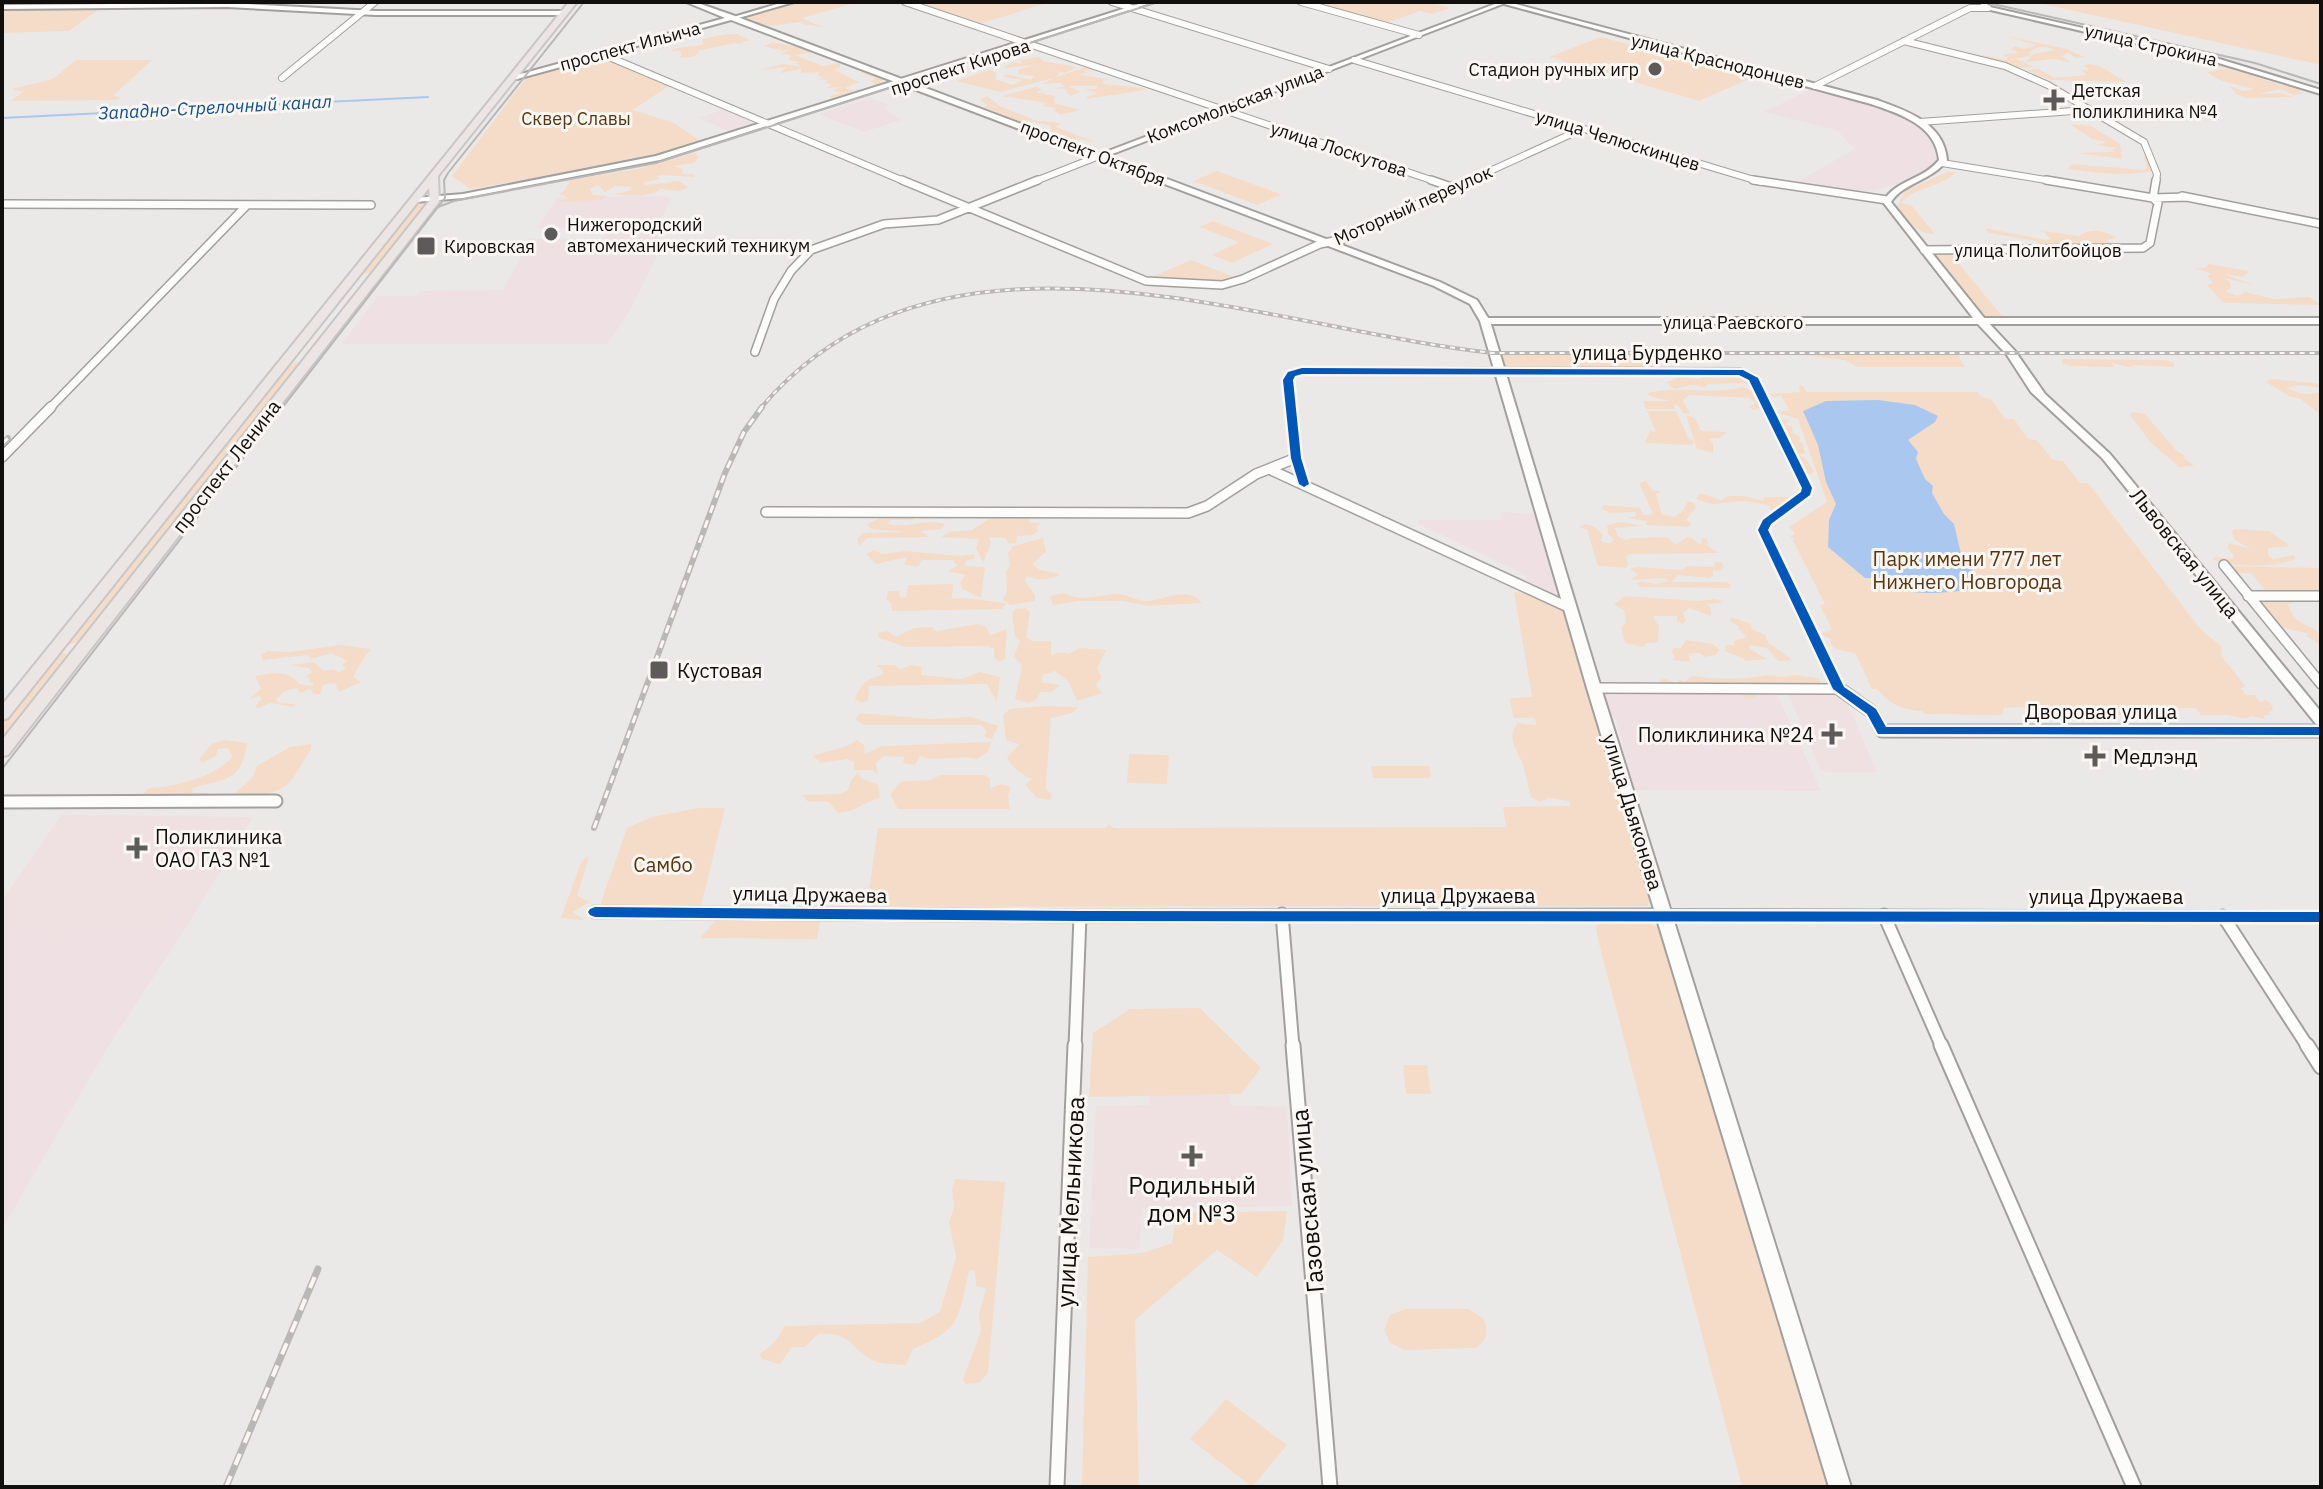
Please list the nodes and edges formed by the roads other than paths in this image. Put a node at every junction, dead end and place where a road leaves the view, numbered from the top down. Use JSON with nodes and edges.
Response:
{"nodes":[{"id":1,"x":375,"y":2,"type":"edge"},
{"id":2,"x":573,"y":2,"type":"edge"},
{"id":3,"x":689,"y":2,"type":"edge"},
{"id":4,"x":791,"y":2,"type":"edge"},
{"id":5,"x":905,"y":2,"type":"edge"},
{"id":6,"x":1112,"y":2,"type":"edge"},
{"id":7,"x":1151,"y":2,"type":"edge"},
{"id":8,"x":1161,"y":2,"type":"edge"},
{"id":9,"x":1301,"y":2,"type":"edge"},
{"id":10,"x":1491,"y":2,"type":"edge"},
{"id":11,"x":1981,"y":2,"type":"edge"},
{"id":12,"x":225,"y":3,"type":"edge"},
{"id":13,"x":1502,"y":3,"type":"edge"},
{"id":14,"x":2,"y":7,"type":"edge"},
{"id":15,"x":1988,"y":8,"type":"junction"},
{"id":16,"x":1134,"y":9,"type":"junction"},
{"id":17,"x":364,"y":13,"type":"junction"},
{"id":18,"x":564,"y":13,"type":"junction"},
{"id":19,"x":733,"y":18,"type":"junction"},
{"id":20,"x":1419,"y":35,"type":"junction"},
{"id":21,"x":1904,"y":41,"type":"junction"},
{"id":22,"x":1026,"y":43,"type":"junction"},
{"id":23,"x":602,"y":54,"type":"junction"},
{"id":24,"x":1354,"y":60,"type":"junction"},
{"id":25,"x":1329,"y":69,"type":"junction"},
{"id":26,"x":514,"y":77,"type":"junction"},
{"id":27,"x":282,"y":78,"type":"dead end"},
{"id":28,"x":904,"y":83,"type":"junction"},
{"id":29,"x":1815,"y":86,"type":"junction"},
{"id":30,"x":2321,"y":92,"type":"edge"},
{"id":31,"x":1222,"y":109,"type":"junction"},
{"id":32,"x":2087,"y":110,"type":"junction"},
{"id":33,"x":1920,"y":122,"type":"junction"},
{"id":34,"x":771,"y":125,"type":"junction"},
{"id":35,"x":1582,"y":129,"type":"junction"},
{"id":36,"x":1099,"y":156,"type":"junction"},
{"id":37,"x":1942,"y":163,"type":"junction"},
{"id":38,"x":434,"y":177,"type":"junction"},
{"id":39,"x":1454,"y":188,"type":"junction"},
{"id":40,"x":2154,"y":195,"type":"junction"},
{"id":41,"x":415,"y":200,"type":"junction"},
{"id":42,"x":435,"y":200,"type":"junction"},
{"id":43,"x":1887,"y":200,"type":"junction"},
{"id":44,"x":2,"y":204,"type":"edge"},
{"id":45,"x":247,"y":205,"type":"junction"},
{"id":46,"x":371,"y":205,"type":"dead end"},
{"id":47,"x":965,"y":206,"type":"junction"},
{"id":48,"x":2321,"y":224,"type":"edge"},
{"id":49,"x":1330,"y":242,"type":"junction"},
{"id":50,"x":1924,"y":250,"type":"junction"},
{"id":51,"x":350,"y":280,"type":"junction"},
{"id":52,"x":371,"y":280,"type":"junction"},
{"id":53,"x":1485,"y":321,"type":"junction"},
{"id":54,"x":1981,"y":321,"type":"junction"},
{"id":55,"x":2321,"y":321,"type":"edge"},
{"id":56,"x":755,"y":352,"type":"dead end"},
{"id":57,"x":292,"y":353,"type":"junction"},
{"id":58,"x":313,"y":354,"type":"junction"},
{"id":59,"x":1499,"y":372,"type":"junction"},
{"id":60,"x":2,"y":457,"type":"edge"},
{"id":61,"x":1297,"y":466,"type":"junction"},
{"id":62,"x":1276,"y":468,"type":"junction"},
{"id":63,"x":1286,"y":477,"type":"junction"},
{"id":64,"x":1304,"y":484,"type":"junction"},
{"id":65,"x":766,"y":512,"type":"dead end"},
{"id":66,"x":2224,"y":565,"type":"dead end"},
{"id":67,"x":2248,"y":596,"type":"junction"},
{"id":68,"x":2321,"y":596,"type":"edge"},
{"id":69,"x":1570,"y":608,"type":"junction"},
{"id":70,"x":55,"y":649,"type":"junction"},
{"id":71,"x":83,"y":649,"type":"junction"},
{"id":72,"x":2321,"y":684,"type":"edge"},
{"id":73,"x":1594,"y":688,"type":"junction"},
{"id":74,"x":1839,"y":689,"type":"junction"},
{"id":75,"x":2,"y":715,"type":"edge"},
{"id":76,"x":2321,"y":721,"type":"edge"},
{"id":77,"x":1882,"y":731,"type":"joint"},
{"id":78,"x":2321,"y":731,"type":"edge"},
{"id":79,"x":2,"y":751,"type":"edge"},
{"id":80,"x":276,"y":801,"type":"dead end"},
{"id":81,"x":2,"y":802,"type":"edge"},
{"id":82,"x":595,"y":912,"type":"dead end"},
{"id":83,"x":1282,"y":914,"type":"junction"},
{"id":84,"x":1665,"y":915,"type":"junction"},
{"id":85,"x":1884,"y":915,"type":"junction"},
{"id":86,"x":1080,"y":916,"type":"junction"},
{"id":87,"x":2223,"y":916,"type":"junction"},
{"id":88,"x":2321,"y":917,"type":"edge"},
{"id":89,"x":2321,"y":1067,"type":"edge"},
{"id":90,"x":1057,"y":1487,"type":"edge"},
{"id":91,"x":1330,"y":1487,"type":"edge"},
{"id":92,"x":1840,"y":1487,"type":"edge"},
{"id":93,"x":2134,"y":1487,"type":"edge"}],
"edges":[{"from":1,"to":17,"type":"street"},
{"from":2,"to":18,"type":"main road","name":"проспект Ленина"},
{"from":3,"to":19,"type":"main road","name":"проспект Октября"},
{"from":4,"to":19,"type":"street","name":"проспект Ильича"},
{"from":5,"to":22,"type":"street","name":"улица Лоскутова"},
{"from":6,"to":16,"type":"street"},
{"from":7,"to":16,"type":"street","name":"проспект Кирова"},
{"from":8,"to":16,"type":"street","name":"проспект Кирова"},
{"from":9,"to":20,"type":"street"},
{"from":10,"to":13,"type":"main road","name":"улица Краснодонцев"},
{"from":11,"to":15,"type":"street","name":"улица Строкина"},
{"from":12,"to":14,"type":"street"},
{"from":12,"to":17,"type":"street"},
{"from":13,"to":20,"type":"street","name":"Комсомольская улица"},
{"from":13,"to":29,"type":"main road","name":"улица Краснодонцев"},
{"from":15,"to":21,"type":"street"},
{"from":15,"to":30,"type":"street","name":"улица Строкина"},
{"from":16,"to":22,"type":"street","name":"проспект Кирова"},
{"from":16,"to":25,"type":"street"},
{"from":17,"to":18,"type":"street"},
{"from":17,"to":27,"type":"street"},
{"from":18,"to":26,"type":"main road","name":"проспект Ленина"},
{"from":19,"to":23,"type":"main road","name":"проспект Ильича"},
{"from":19,"to":28,"type":"main road","name":"проспект Октября"},
{"from":20,"to":24,"type":"street","name":"Комсомольская улица"},
{"from":21,"to":29,"type":"street"},
{"from":21,"to":32,"type":"street","name":"улица Политбойцов"},
{"from":22,"to":28,"type":"street","name":"проспект Кирова"},
{"from":22,"to":31,"type":"street","name":"улица Лоскутова"},
{"from":23,"to":26,"type":"main road","name":"проспект Ильича"},
{"from":23,"to":34,"type":"street","name":"Моторный переулок"},
{"from":24,"to":25,"type":"street","name":"Комсомольская улица"},
{"from":24,"to":35,"type":"street","name":"улица Челюскинцев"},
{"from":25,"to":31,"type":"street","name":"Комсомольская улица"},
{"from":26,"to":38,"type":"main road","name":"проспект Ленина"},
{"from":28,"to":34,"type":"street","name":"проспект Кирова"},
{"from":28,"to":36,"type":"main road","name":"проспект Октября"},
{"from":29,"to":33,"type":"main road","name":"улица Краснодонцев"},
{"from":31,"to":36,"type":"street","name":"Комсомольская улица"},
{"from":31,"to":39,"type":"street","name":"улица Лоскутова"},
{"from":32,"to":33,"type":"street"},
{"from":32,"to":40,"type":"street","name":"улица Политбойцов"},
{"from":33,"to":37,"type":"main road"},
{"from":34,"to":42,"type":"street","name":"проспект Кирова"},
{"from":34,"to":47,"type":"street","name":"Моторный переулок"},
{"from":35,"to":39,"type":"street","name":"Моторный переулок"},
{"from":35,"to":43,"type":"street","name":"улица Челюскинцев"},
{"from":36,"to":47,"type":"street","name":"Комсомольская улица"},
{"from":36,"to":49,"type":"main road","name":"проспект Октября"},
{"from":37,"to":40,"type":"street"},
{"from":37,"to":43,"type":"main road"},
{"from":38,"to":41,"type":"main road","name":"проспект Ленина"},
{"from":38,"to":42,"type":"main road"},
{"from":39,"to":49,"type":"street","name":"Моторный переулок"},
{"from":40,"to":48,"type":"street"},
{"from":40,"to":50,"type":"street","name":"улица Политбойцов"},
{"from":41,"to":42,"type":"street","name":"проспект Кирова"},
{"from":41,"to":51,"type":"main road","name":"проспект Ленина"},
{"from":42,"to":52,"type":"main road","name":"проспект Ленина"},
{"from":43,"to":50,"type":"main road","name":"Львовская улица"},
{"from":44,"to":45,"type":"street"},
{"from":45,"to":46,"type":"street"},
{"from":45,"to":60,"type":"street"},
{"from":47,"to":49,"type":"street","name":"Моторный переулок"},
{"from":47,"to":56,"type":"street","name":"Комсомольская улица"},
{"from":49,"to":53,"type":"main road","name":"проспект Октября"},
{"from":50,"to":54,"type":"main road","name":"Львовская улица"},
{"from":51,"to":52,"type":"main road"},
{"from":51,"to":57,"type":"main road","name":"проспект Ленина"},
{"from":52,"to":58,"type":"main road","name":"проспект Ленина"},
{"from":53,"to":54,"type":"street","name":"улица Раевского"},
{"from":53,"to":59,"type":"main road","name":"улица Дьяконова"},
{"from":54,"to":55,"type":"street"},
{"from":54,"to":76,"type":"main road","name":"Львовская улица"},
{"from":57,"to":58,"type":"main road"},
{"from":57,"to":70,"type":"main road","name":"проспект Ленина"},
{"from":58,"to":71,"type":"main road","name":"проспект Ленина"},
{"from":59,"to":61,"type":"street"},
{"from":59,"to":69,"type":"main road","name":"улица Дьяконова"},
{"from":59,"to":74,"type":"street","name":"улица Бурденко"},
{"from":61,"to":62,"type":"street"},
{"from":61,"to":63,"type":"street"},
{"from":61,"to":64,"type":"street"},
{"from":62,"to":63,"type":"street"},
{"from":62,"to":65,"type":"street"},
{"from":63,"to":64,"type":"street"},
{"from":64,"to":69,"type":"street"},
{"from":66,"to":67,"type":"street"},
{"from":67,"to":68,"type":"street"},
{"from":67,"to":72,"type":"street"},
{"from":69,"to":73,"type":"main road","name":"улица Дьяконова"},
{"from":70,"to":71,"type":"main road"},
{"from":70,"to":75,"type":"main road","name":"проспект Ленина"},
{"from":71,"to":79,"type":"main road","name":"проспект Ленина"},
{"from":73,"to":74,"type":"street"},
{"from":73,"to":84,"type":"main road","name":"улица Дьяконова"},
{"from":74,"to":77,"type":"street","name":"улица Бурденко"},
{"from":77,"to":78,"type":"street","name":"Дворовая улица"},
{"from":80,"to":81,"type":"street"},
{"from":82,"to":86,"type":"street","name":"улица Дружаева"},
{"from":83,"to":84,"type":"street","name":"улица Дружаева"},
{"from":83,"to":86,"type":"street","name":"улица Дружаева"},
{"from":83,"to":91,"type":"street","name":"Газовская улица"},
{"from":84,"to":85,"type":"street","name":"улица Дружаева"},
{"from":84,"to":92,"type":"main road","name":"улица Дьяконова"},
{"from":85,"to":87,"type":"street","name":"улица Дружаева"},
{"from":85,"to":93,"type":"street"},
{"from":86,"to":90,"type":"street","name":"улица Мельникова"},
{"from":87,"to":88,"type":"street","name":"улица Дружаева"},
{"from":87,"to":89,"type":"street"}]}
